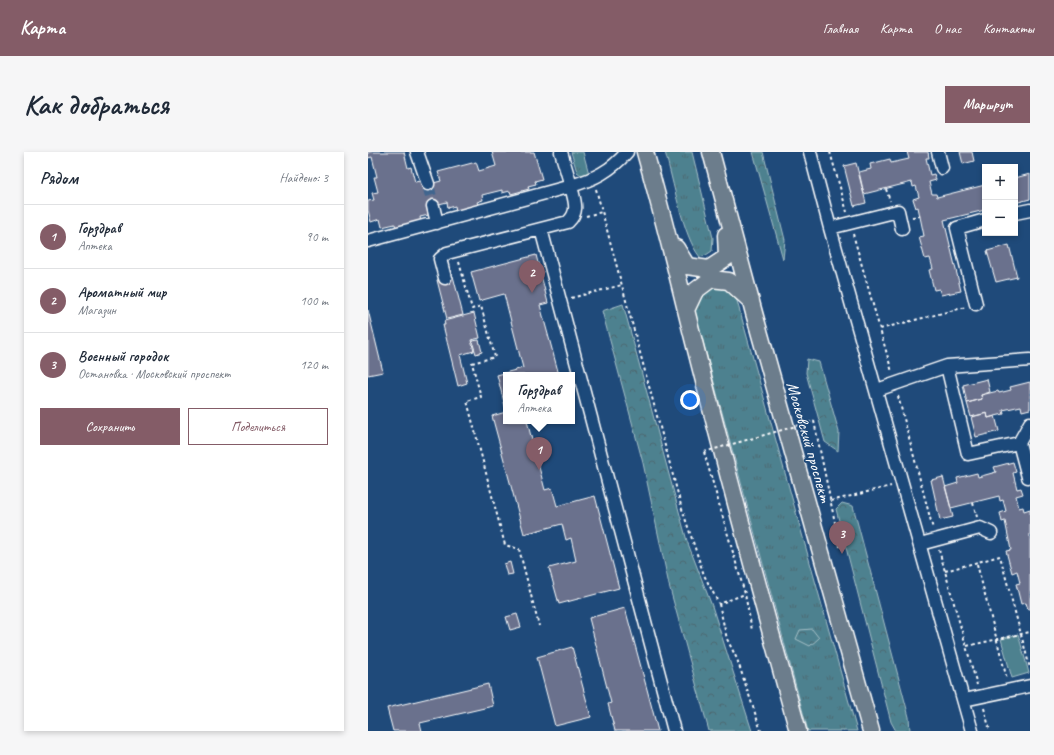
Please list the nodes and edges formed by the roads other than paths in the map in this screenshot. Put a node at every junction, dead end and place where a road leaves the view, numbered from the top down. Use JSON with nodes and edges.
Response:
{"nodes":[{"id":1,"x":561,"y":152,"type":"edge"},
{"id":2,"x":627,"y":152,"type":"edge"},
{"id":3,"x":645,"y":152,"type":"edge"},
{"id":4,"x":711,"y":152,"type":"edge"},
{"id":5,"x":810,"y":152,"type":"edge"},
{"id":6,"x":938,"y":152,"type":"edge"},
{"id":7,"x":422,"y":153,"type":"edge"},
{"id":8,"x":942,"y":168,"type":"dead end"},
{"id":9,"x":428,"y":184,"type":"tunnel mouth"},
{"id":10,"x":571,"y":186,"type":"junction"},
{"id":11,"x":433,"y":206,"type":"tunnel mouth"},
{"id":12,"x":1030,"y":210,"type":"edge"},
{"id":13,"x":726,"y":212,"type":"junction"},
{"id":14,"x":1018,"y":212,"type":"edge"},
{"id":15,"x":982,"y":221,"type":"edge"},
{"id":16,"x":437,"y":223,"type":"junction"},
{"id":17,"x":830,"y":228,"type":"junction"},
{"id":18,"x":541,"y":229,"type":"junction"},
{"id":19,"x":902,"y":229,"type":"dead end"},
{"id":20,"x":669,"y":238,"type":"junction"},
{"id":21,"x":368,"y":241,"type":"edge"},
{"id":22,"x":445,"y":278,"type":"dead end"},
{"id":23,"x":750,"y":301,"type":"junction"},
{"id":24,"x":976,"y":304,"type":"road end"},
{"id":25,"x":686,"y":310,"type":"junction"},
{"id":26,"x":1030,"y":360,"type":"edge"},
{"id":27,"x":948,"y":366,"type":"junction"},
{"id":28,"x":877,"y":390,"type":"junction"},
{"id":29,"x":1030,"y":423,"type":"edge"},
{"id":30,"x":1019,"y":443,"type":"junction"},
{"id":31,"x":1028,"y":477,"type":"dead end"},
{"id":32,"x":991,"y":533,"type":"dead end"},
{"id":33,"x":920,"y":544,"type":"junction"},
{"id":34,"x":1030,"y":686,"type":"edge"},
{"id":35,"x":964,"y":700,"type":"junction"},
{"id":36,"x":674,"y":731,"type":"edge"},
{"id":37,"x":798,"y":731,"type":"edge"},
{"id":38,"x":871,"y":731,"type":"edge"},
{"id":39,"x":972,"y":731,"type":"edge"}],
"edges":[{"from":1,"to":10,"type":"street"},
{"from":2,"to":10,"type":"street"},
{"from":3,"to":20,"type":"main road","name":"Московский проспект"},
{"from":4,"to":13,"type":"main road","name":"Московский проспект"},
{"from":5,"to":17,"type":"street"},
{"from":6,"to":8,"type":"street"},
{"from":7,"to":9,"type":"street"},
{"from":10,"to":16,"type":"street"},
{"from":10,"to":18,"type":"street"},
{"from":11,"to":16,"type":"street"},
{"from":12,"to":14,"type":"street"},
{"from":13,"to":20,"type":"main road","name":"Московский проспект"},
{"from":13,"to":23,"type":"main road","name":"Московский проспект"},
{"from":15,"to":24,"type":"street"},
{"from":16,"to":21,"type":"street"},
{"from":17,"to":19,"type":"street"},
{"from":17,"to":28,"type":"street"},
{"from":18,"to":22,"type":"street"},
{"from":18,"to":36,"type":"street"},
{"from":20,"to":25,"type":"main road","name":"Московский проспект"},
{"from":23,"to":25,"type":"main road"},
{"from":23,"to":38,"type":"main road","name":"Московский проспект"},
{"from":25,"to":37,"type":"main road","name":"Московский проспект"},
{"from":26,"to":27,"type":"street"},
{"from":27,"to":28,"type":"street"},
{"from":27,"to":30,"type":"street"},
{"from":28,"to":33,"type":"street"},
{"from":29,"to":30,"type":"street"},
{"from":30,"to":31,"type":"street"},
{"from":32,"to":33,"type":"street"},
{"from":33,"to":35,"type":"street"},
{"from":34,"to":35,"type":"street"},
{"from":35,"to":39,"type":"street"}]}
